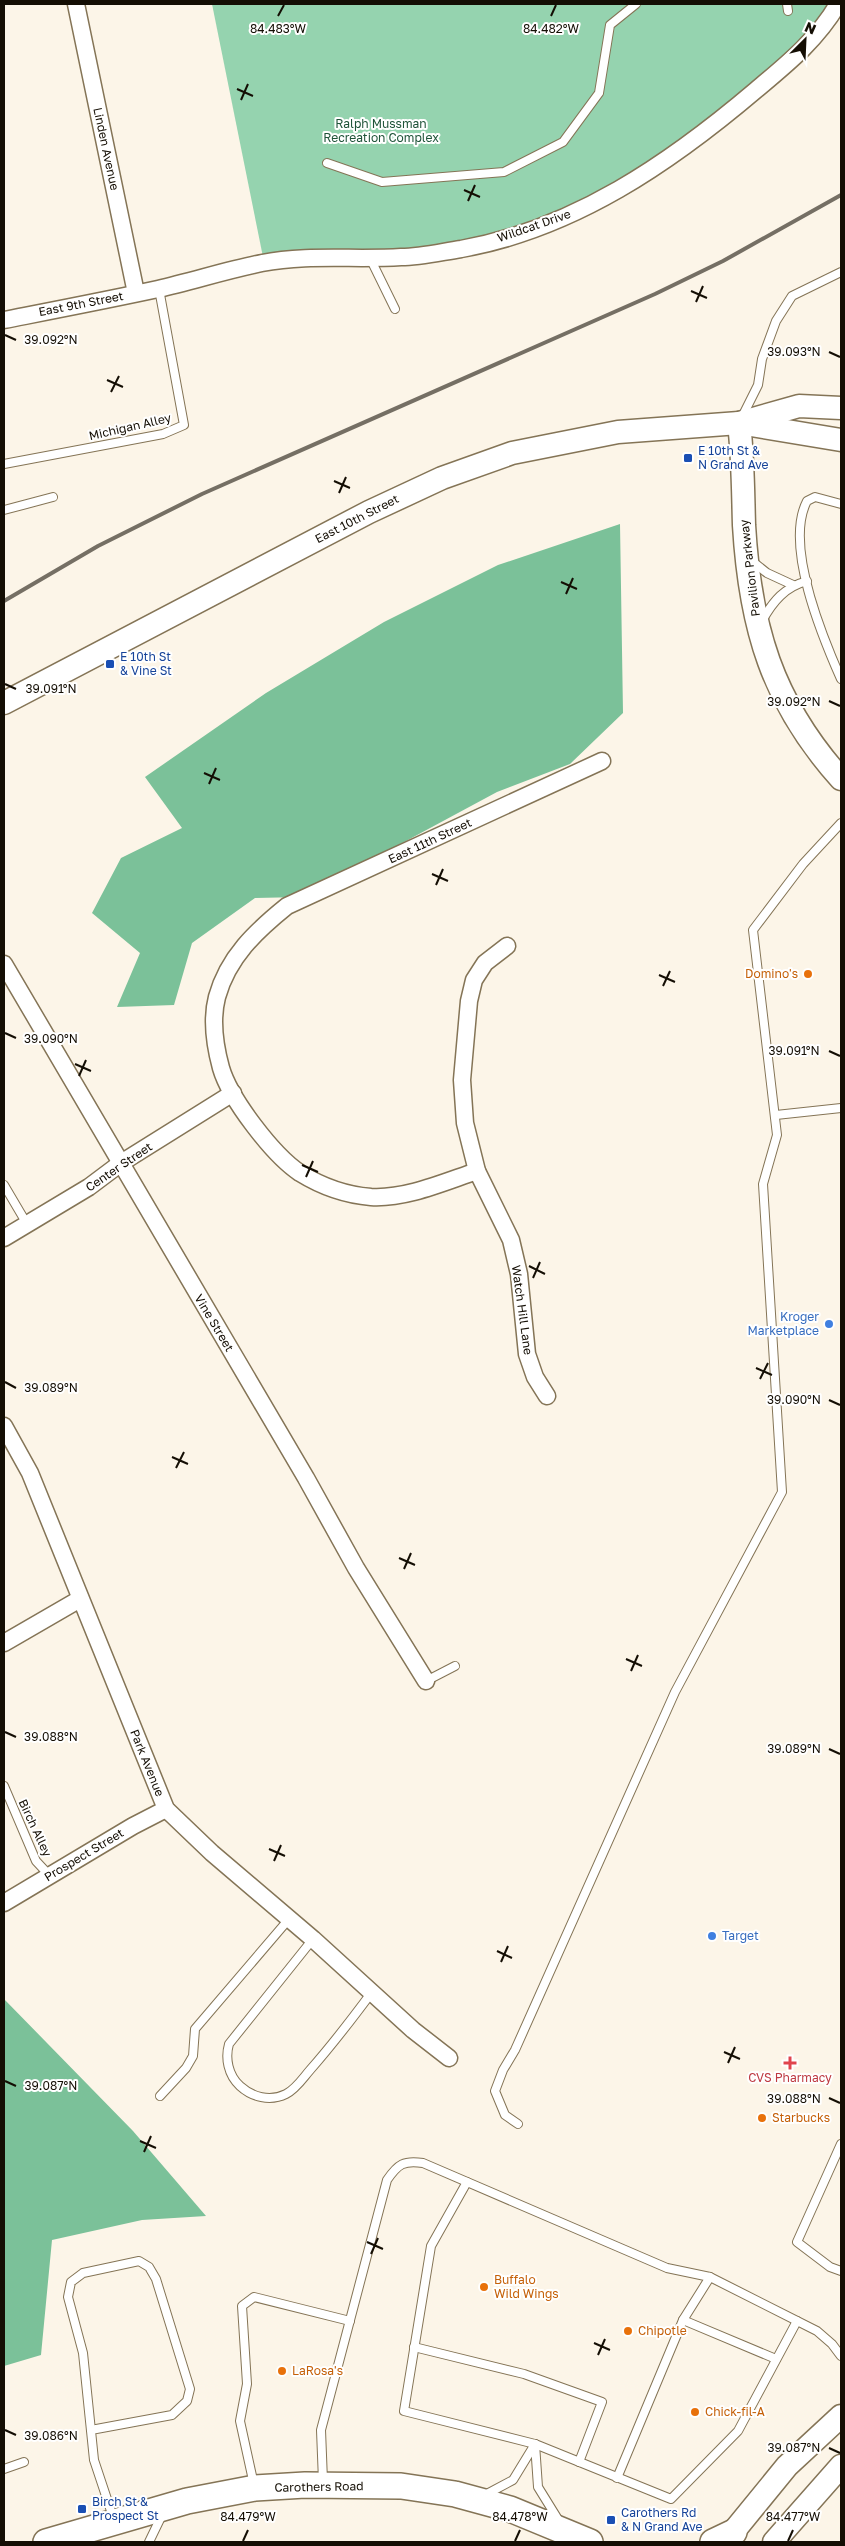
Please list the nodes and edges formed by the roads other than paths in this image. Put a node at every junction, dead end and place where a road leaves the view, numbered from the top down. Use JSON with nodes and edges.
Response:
{"nodes":[{"id":1,"x":76,"y":4,"type":"edge"},
{"id":2,"x":636,"y":4,"type":"edge"},
{"id":3,"x":838,"y":4,"type":"edge"},
{"id":4,"x":327,"y":164,"type":"dead end"},
{"id":5,"x":370,"y":258,"type":"junction"},
{"id":6,"x":841,"y":272,"type":"edge"},
{"id":7,"x":159,"y":289,"type":"junction"},
{"id":8,"x":136,"y":293,"type":"junction"},
{"id":9,"x":395,"y":309,"type":"dead end"},
{"id":10,"x":4,"y":320,"type":"edge"},
{"id":11,"x":841,"y":408,"type":"edge"},
{"id":12,"x":739,"y":423,"type":"junction"},
{"id":13,"x":841,"y":440,"type":"edge"},
{"id":14,"x":4,"y":464,"type":"edge"},
{"id":15,"x":53,"y":497,"type":"dead end"},
{"id":16,"x":841,"y":504,"type":"edge"},
{"id":17,"x":4,"y":510,"type":"edge"},
{"id":18,"x":748,"y":557,"type":"junction"},
{"id":19,"x":807,"y":581,"type":"junction"},
{"id":20,"x":793,"y":585,"type":"junction"},
{"id":21,"x":758,"y":628,"type":"junction"},
{"id":22,"x":841,"y":679,"type":"edge"},
{"id":23,"x":4,"y":703,"type":"edge"},
{"id":24,"x":602,"y":761,"type":"dead end"},
{"id":25,"x":841,"y":780,"type":"edge"},
{"id":26,"x":841,"y":824,"type":"edge"},
{"id":27,"x":507,"y":946,"type":"dead end"},
{"id":28,"x":4,"y":964,"type":"edge"},
{"id":29,"x":233,"y":1093,"type":"junction"},
{"id":30,"x":840,"y":1110,"type":"edge"},
{"id":31,"x":776,"y":1115,"type":"junction"},
{"id":32,"x":121,"y":1163,"type":"junction"},
{"id":33,"x":477,"y":1171,"type":"junction"},
{"id":34,"x":4,"y":1185,"type":"edge"},
{"id":35,"x":27,"y":1224,"type":"junction"},
{"id":36,"x":4,"y":1238,"type":"edge"},
{"id":37,"x":547,"y":1396,"type":"dead end"},
{"id":38,"x":4,"y":1426,"type":"edge"},
{"id":39,"x":80,"y":1599,"type":"junction"},
{"id":40,"x":4,"y":1643,"type":"edge"},
{"id":41,"x":455,"y":1666,"type":"dead end"},
{"id":42,"x":426,"y":1681,"type":"joint"},
{"id":43,"x":4,"y":1786,"type":"edge"},
{"id":44,"x":166,"y":1809,"type":"junction"},
{"id":45,"x":50,"y":1876,"type":"junction"},
{"id":46,"x":4,"y":1903,"type":"edge"},
{"id":47,"x":289,"y":1919,"type":"junction"},
{"id":48,"x":313,"y":1939,"type":"junction"},
{"id":49,"x":372,"y":1992,"type":"junction"},
{"id":50,"x":449,"y":2058,"type":"dead end"},
{"id":51,"x":160,"y":2096,"type":"dead end"},
{"id":52,"x":518,"y":2124,"type":"dead end"},
{"id":53,"x":841,"y":2144,"type":"edge"},
{"id":54,"x":467,"y":2182,"type":"junction"},
{"id":55,"x":841,"y":2271,"type":"edge"},
{"id":56,"x":710,"y":2277,"type":"junction"},
{"id":57,"x":683,"y":2320,"type":"junction"},
{"id":58,"x":350,"y":2321,"type":"junction"},
{"id":59,"x":797,"y":2321,"type":"junction"},
{"id":60,"x":414,"y":2347,"type":"junction"},
{"id":61,"x":841,"y":2356,"type":"edge"},
{"id":62,"x":776,"y":2359,"type":"junction"},
{"id":63,"x":841,"y":2416,"type":"edge"},
{"id":64,"x":91,"y":2430,"type":"junction"},
{"id":65,"x":534,"y":2444,"type":"junction"},
{"id":66,"x":24,"y":2462,"type":"dead end"},
{"id":67,"x":579,"y":2462,"type":"junction"},
{"id":68,"x":841,"y":2466,"type":"edge"},
{"id":69,"x":4,"y":2469,"type":"edge"},
{"id":70,"x":617,"y":2478,"type":"junction"},
{"id":71,"x":324,"y":2486,"type":"junction"},
{"id":72,"x":255,"y":2488,"type":"junction"},
{"id":73,"x":476,"y":2499,"type":"junction"},
{"id":74,"x":166,"y":2507,"type":"junction"},
{"id":75,"x":115,"y":2522,"type":"junction"},
{"id":76,"x":564,"y":2530,"type":"junction"},
{"id":77,"x":724,"y":2539,"type":"edge"},
{"id":78,"x":46,"y":2542,"type":"edge"},
{"id":79,"x":149,"y":2542,"type":"edge"},
{"id":80,"x":590,"y":2542,"type":"edge"},
{"id":81,"x":774,"y":2542,"type":"edge"}],
"edges":[{"from":1,"to":8,"type":"street","name":"Linden Avenue"},
{"from":2,"to":4,"type":"lane"},
{"from":3,"to":5,"type":"street","name":"Wildcat Drive"},
{"from":5,"to":7,"type":"street","name":"Wildcat Drive"},
{"from":5,"to":9,"type":"lane"},
{"from":6,"to":12,"type":"lane"},
{"from":7,"to":8,"type":"street","name":"East 9th Street"},
{"from":7,"to":14,"type":"lane","name":"Michigan Alley"},
{"from":8,"to":10,"type":"street","name":"East 9th Street"},
{"from":11,"to":12,"type":"main road","name":"East 10th Street"},
{"from":12,"to":13,"type":"main road","name":"East 10th Street"},
{"from":12,"to":18,"type":"main road","name":"Pavilion Parkway"},
{"from":12,"to":23,"type":"main road","name":"East 10th Street"},
{"from":15,"to":17,"type":"lane"},
{"from":16,"to":19,"type":"lane"},
{"from":18,"to":20,"type":"lane"},
{"from":18,"to":21,"type":"main road","name":"Pavilion Parkway"},
{"from":19,"to":20,"type":"lane"},
{"from":19,"to":22,"type":"lane"},
{"from":20,"to":21,"type":"lane"},
{"from":21,"to":25,"type":"main road","name":"Pavilion Parkway"},
{"from":24,"to":29,"type":"street","name":"East 11th Street"},
{"from":26,"to":31,"type":"lane"},
{"from":27,"to":33,"type":"street","name":"Watch Hill Lane"},
{"from":28,"to":32,"type":"street","name":"Vine Street"},
{"from":29,"to":32,"type":"street","name":"Center Street"},
{"from":29,"to":33,"type":"street","name":"East 11th Street"},
{"from":30,"to":31,"type":"lane"},
{"from":31,"to":52,"type":"lane"},
{"from":32,"to":35,"type":"street","name":"Center Street"},
{"from":32,"to":42,"type":"street","name":"Vine Street"},
{"from":33,"to":37,"type":"street","name":"Watch Hill Lane"},
{"from":34,"to":35,"type":"lane"},
{"from":35,"to":36,"type":"street","name":"Center Street"},
{"from":38,"to":39,"type":"street","name":"Park Avenue"},
{"from":39,"to":40,"type":"street"},
{"from":39,"to":44,"type":"street","name":"Park Avenue"},
{"from":41,"to":42,"type":"lane"},
{"from":43,"to":45,"type":"lane","name":"Birch Alley"},
{"from":44,"to":45,"type":"street","name":"Prospect Street"},
{"from":44,"to":47,"type":"street","name":"Park Avenue"},
{"from":45,"to":46,"type":"street","name":"Prospect Street"},
{"from":47,"to":48,"type":"street","name":"Park Avenue"},
{"from":47,"to":51,"type":"lane"},
{"from":48,"to":49,"type":"street","name":"Park Avenue"},
{"from":48,"to":49,"type":"lane"},
{"from":49,"to":50,"type":"street","name":"Park Avenue"},
{"from":53,"to":55,"type":"lane"},
{"from":54,"to":56,"type":"lane"},
{"from":54,"to":58,"type":"lane"},
{"from":54,"to":60,"type":"lane"},
{"from":56,"to":57,"type":"lane"},
{"from":56,"to":59,"type":"lane"},
{"from":57,"to":62,"type":"lane"},
{"from":57,"to":70,"type":"lane"},
{"from":58,"to":71,"type":"lane"},
{"from":58,"to":72,"type":"lane"},
{"from":59,"to":61,"type":"lane"},
{"from":59,"to":62,"type":"lane"},
{"from":60,"to":65,"type":"lane"},
{"from":60,"to":67,"type":"lane"},
{"from":62,"to":70,"type":"lane"},
{"from":63,"to":77,"type":"main road"},
{"from":64,"to":64,"type":"lane"},
{"from":64,"to":75,"type":"lane"},
{"from":65,"to":67,"type":"lane"},
{"from":65,"to":73,"type":"lane"},
{"from":65,"to":76,"type":"lane"},
{"from":66,"to":69,"type":"lane"},
{"from":67,"to":70,"type":"lane"},
{"from":68,"to":81,"type":"main road"},
{"from":71,"to":72,"type":"main road","name":"Carothers Road"},
{"from":71,"to":73,"type":"main road","name":"Carothers Road"},
{"from":72,"to":74,"type":"main road","name":"Carothers Road"},
{"from":73,"to":76,"type":"main road","name":"Carothers Road"},
{"from":74,"to":75,"type":"main road","name":"Carothers Road"},
{"from":74,"to":79,"type":"lane"},
{"from":75,"to":78,"type":"main road","name":"Carothers Road"},
{"from":76,"to":80,"type":"main road","name":"Carothers Road"}]}
